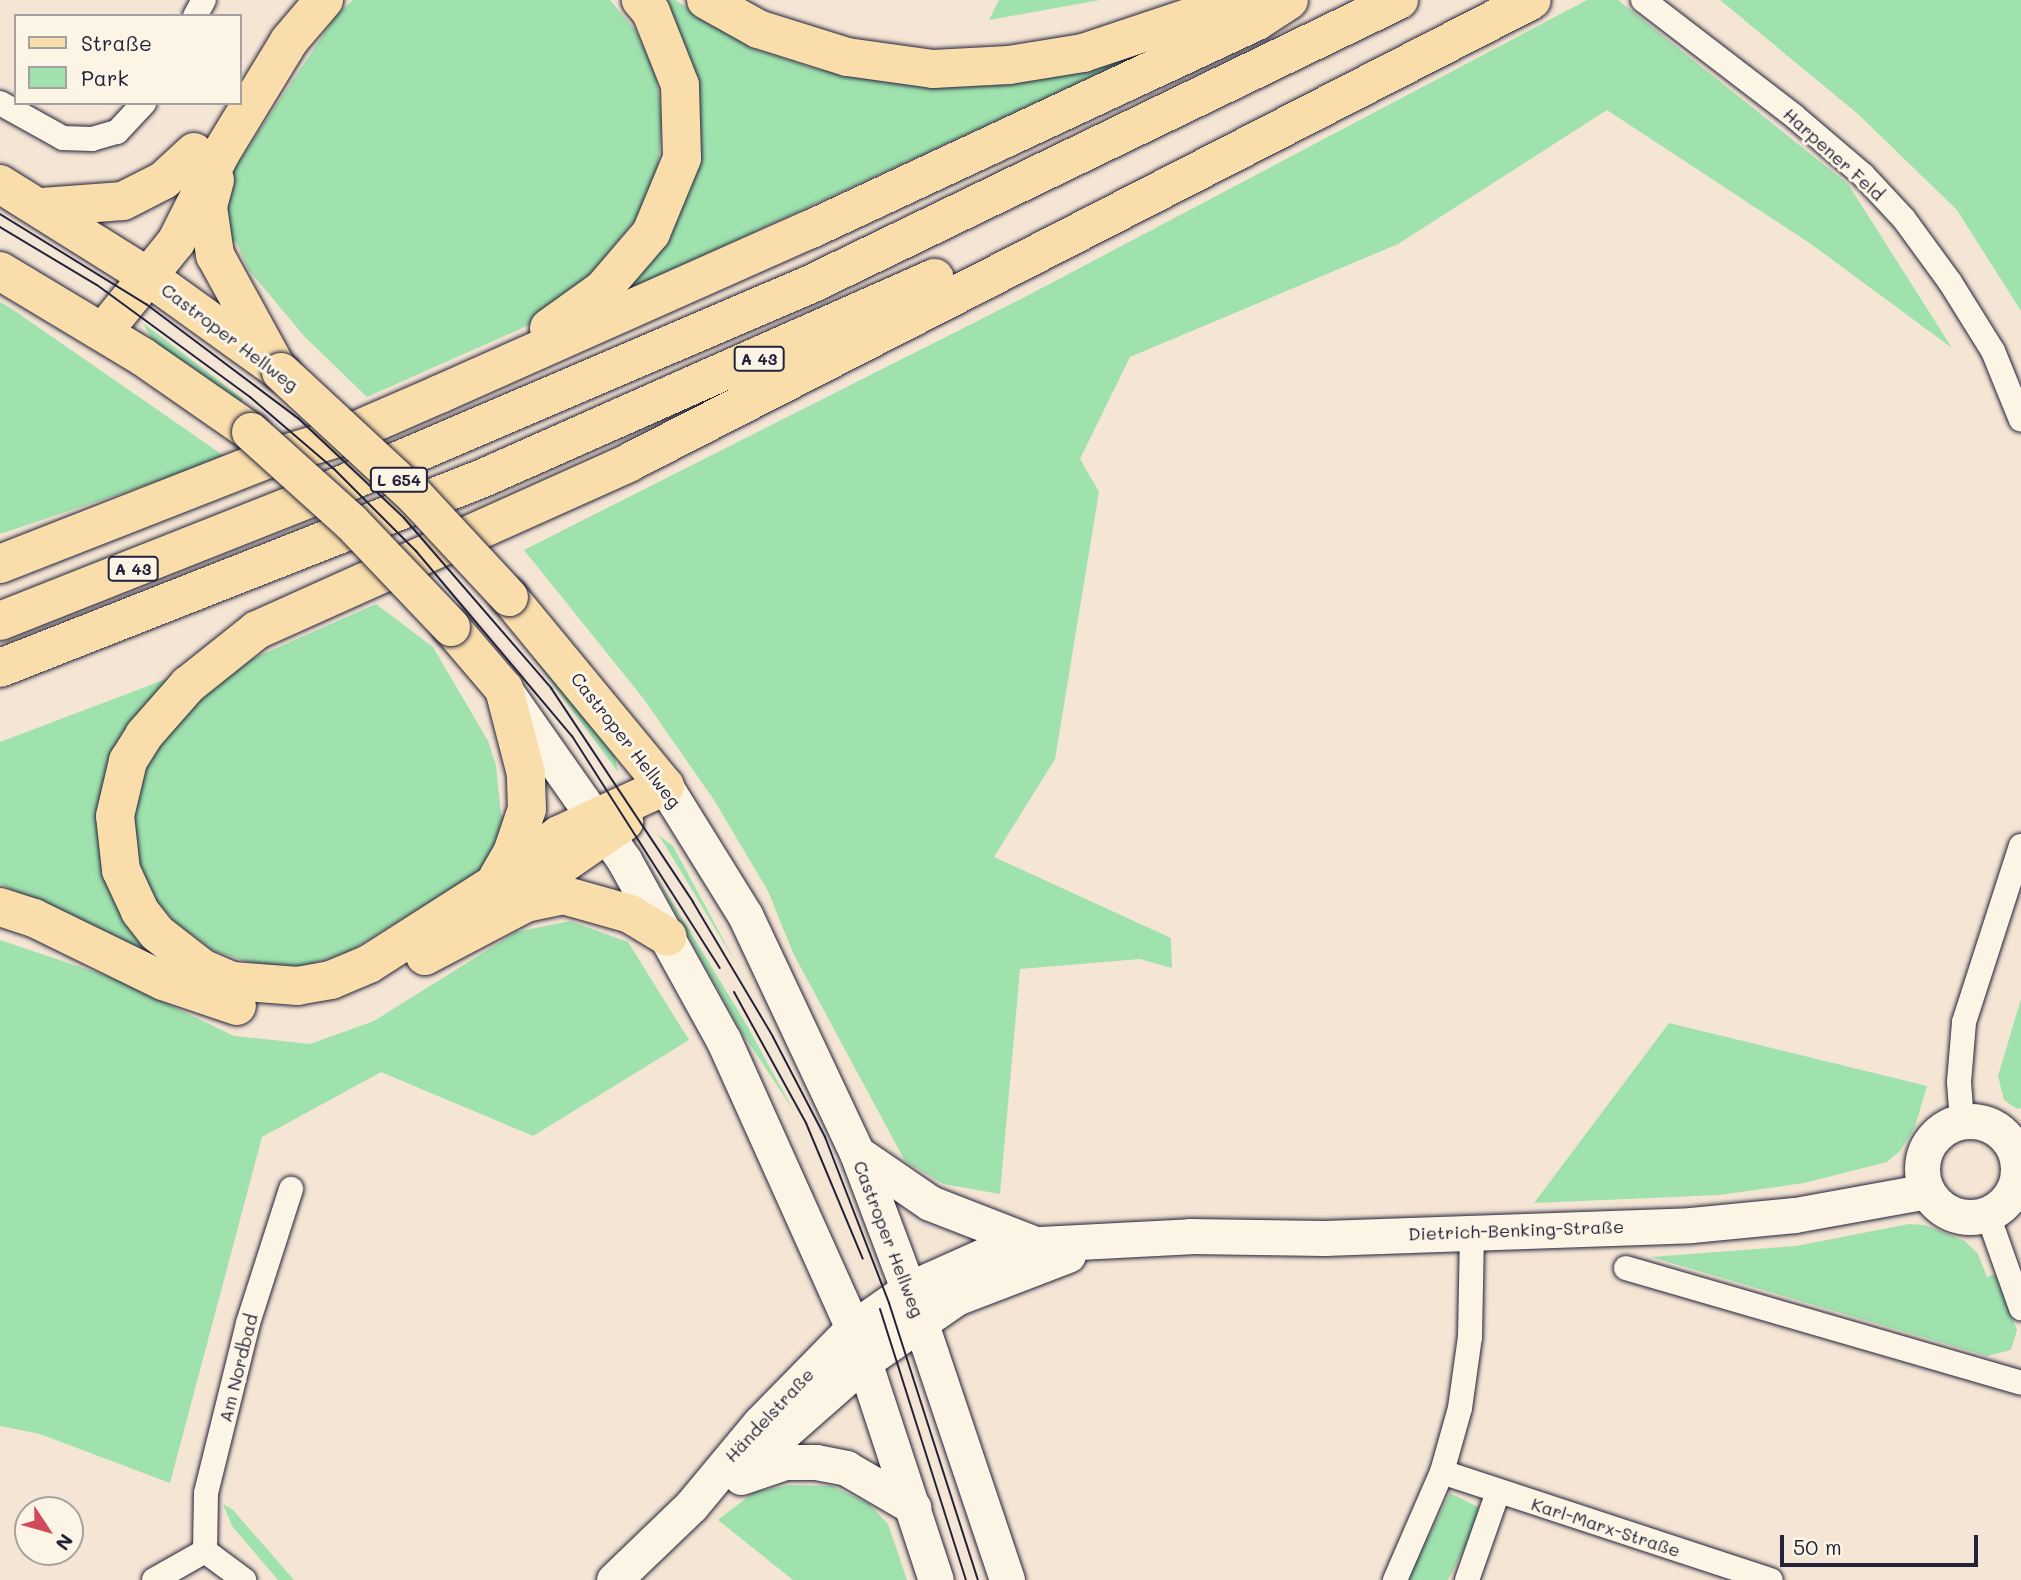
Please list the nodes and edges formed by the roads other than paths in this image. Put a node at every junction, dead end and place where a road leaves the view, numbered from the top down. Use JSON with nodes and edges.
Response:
{"nodes":[{"id":1,"x":296,"y":0,"type":"edge"},
{"id":2,"x":324,"y":0,"type":"edge"},
{"id":3,"x":641,"y":0,"type":"edge"},
{"id":4,"x":706,"y":0,"type":"edge"},
{"id":5,"x":1241,"y":0,"type":"edge"},
{"id":6,"x":1289,"y":0,"type":"edge"},
{"id":7,"x":1399,"y":0,"type":"edge"},
{"id":8,"x":1496,"y":0,"type":"edge"},
{"id":9,"x":1532,"y":0,"type":"edge"},
{"id":10,"x":1643,"y":0,"type":"edge"},
{"id":11,"x":242,"y":79,"type":"edge"},
{"id":12,"x":0,"y":103,"type":"edge"},
{"id":13,"x":142,"y":105,"type":"edge"},
{"id":14,"x":225,"y":105,"type":"edge"},
{"id":15,"x":208,"y":153,"type":"junction"},
{"id":16,"x":0,"y":184,"type":"edge"},
{"id":17,"x":42,"y":207,"type":"junction"},
{"id":18,"x":0,"y":271,"type":"edge"},
{"id":19,"x":139,"y":271,"type":"junction"},
{"id":20,"x":103,"y":332,"type":"junction"},
{"id":21,"x":279,"y":371,"type":"junction"},
{"id":22,"x":2021,"y":420,"type":"edge"},
{"id":23,"x":258,"y":446,"type":"junction"},
{"id":24,"x":0,"y":564,"type":"edge"},
{"id":25,"x":0,"y":621,"type":"edge"},
{"id":26,"x":0,"y":668,"type":"edge"},
{"id":27,"x":504,"y":689,"type":"junction"},
{"id":28,"x":665,"y":786,"type":"junction"},
{"id":29,"x":602,"y":826,"type":"junction"},
{"id":30,"x":2021,"y":846,"type":"edge"},
{"id":31,"x":494,"y":884,"type":"junction"},
{"id":32,"x":0,"y":907,"type":"edge"},
{"id":33,"x":668,"y":937,"type":"junction"},
{"id":34,"x":425,"y":956,"type":"junction"},
{"id":35,"x":1962,"y":1122,"type":"junction"},
{"id":36,"x":2018,"y":1151,"type":"edge"},
{"id":37,"x":857,"y":1153,"type":"junction"},
{"id":38,"x":291,"y":1189,"type":"dead end"},
{"id":39,"x":1927,"y":1191,"type":"junction"},
{"id":40,"x":1988,"y":1215,"type":"junction"},
{"id":41,"x":1472,"y":1229,"type":"junction"},
{"id":42,"x":1103,"y":1243,"type":"junction"},
{"id":43,"x":1035,"y":1244,"type":"junction"},
{"id":44,"x":1626,"y":1268,"type":"dead end"},
{"id":45,"x":915,"y":1305,"type":"junction"},
{"id":46,"x":2021,"y":1308,"type":"edge"},
{"id":47,"x":853,"y":1328,"type":"junction"},
{"id":48,"x":865,"y":1361,"type":"junction"},
{"id":49,"x":2021,"y":1383,"type":"edge"},
{"id":50,"x":1442,"y":1472,"type":"junction"},
{"id":51,"x":731,"y":1480,"type":"junction"},
{"id":52,"x":1499,"y":1492,"type":"junction"},
{"id":53,"x":691,"y":1506,"type":"junction"},
{"id":54,"x":913,"y":1507,"type":"junction"},
{"id":55,"x":205,"y":1552,"type":"junction"},
{"id":56,"x":154,"y":1580,"type":"edge"},
{"id":57,"x":243,"y":1580,"type":"edge"},
{"id":58,"x":614,"y":1580,"type":"edge"},
{"id":59,"x":936,"y":1580,"type":"edge"},
{"id":60,"x":1007,"y":1580,"type":"edge"},
{"id":61,"x":1395,"y":1580,"type":"edge"},
{"id":62,"x":1467,"y":1580,"type":"edge"},
{"id":63,"x":1771,"y":1580,"type":"edge"}],
"edges":[{"from":1,"to":11,"type":"main road"},
{"from":2,"to":15,"type":"main road"},
{"from":3,"to":23,"type":"main road"},
{"from":4,"to":5,"type":"main road"},
{"from":6,"to":23,"type":"main road"},
{"from":7,"to":25,"type":"main road","number":"A 43"},
{"from":8,"to":26,"type":"main road","number":"A 43"},
{"from":9,"to":31,"type":"main road"},
{"from":10,"to":22,"type":"street","name":"Harpener Feld"},
{"from":12,"to":13,"type":"street"},
{"from":14,"to":15,"type":"main road"},
{"from":15,"to":17,"type":"main road"},
{"from":15,"to":19,"type":"main road"},
{"from":15,"to":21,"type":"main road"},
{"from":16,"to":17,"type":"main road","name":"Castroper Hellweg","number":"L 654"},
{"from":17,"to":19,"type":"main road","name":"Castroper Hellweg","number":"L 654"},
{"from":18,"to":20,"type":"main road"},
{"from":19,"to":20,"type":"main road"},
{"from":19,"to":21,"type":"main road","name":"Castroper Hellweg","number":"L 654"},
{"from":20,"to":23,"type":"main road"},
{"from":21,"to":28,"type":"main road","name":"Castroper Hellweg","number":"L 654","bridge":true},
{"from":23,"to":24,"type":"main road"},
{"from":23,"to":27,"type":"main road","bridge":true},
{"from":27,"to":29,"type":"main road"},
{"from":27,"to":31,"type":"main road"},
{"from":28,"to":29,"type":"main road"},
{"from":28,"to":37,"type":"main road","name":"Castroper Hellweg","number":"L 654"},
{"from":29,"to":31,"type":"main road"},
{"from":29,"to":33,"type":"main road"},
{"from":29,"to":34,"type":"main road"},
{"from":30,"to":35,"type":"street"},
{"from":32,"to":34,"type":"main road"},
{"from":33,"to":34,"type":"main road"},
{"from":33,"to":47,"type":"main road"},
{"from":35,"to":36,"type":"main road"},
{"from":35,"to":39,"type":"main road"},
{"from":36,"to":40,"type":"main road"},
{"from":37,"to":43,"type":"main road","name":"Dietrich-Benking-Straße"},
{"from":37,"to":45,"type":"main road","name":"Castroper Hellweg","number":"L 654"},
{"from":38,"to":55,"type":"street","name":"Am Nordbad"},
{"from":39,"to":40,"type":"main road"},
{"from":39,"to":41,"type":"main road","name":"Dietrich-Benking-Straße"},
{"from":40,"to":46,"type":"street"},
{"from":41,"to":42,"type":"main road","name":"Dietrich-Benking-Straße"},
{"from":41,"to":50,"type":"street"},
{"from":42,"to":43,"type":"main road","name":"Dietrich-Benking-Straße"},
{"from":42,"to":45,"type":"main road","name":"Dietrich-Benking-Straße"},
{"from":43,"to":45,"type":"main road","name":"Dietrich-Benking-Straße"},
{"from":44,"to":49,"type":"street"},
{"from":45,"to":47,"type":"main road","name":"Händelstraße"},
{"from":45,"to":48,"type":"main road","name":"Händelstraße"},
{"from":45,"to":60,"type":"main road","name":"Castroper Hellweg","number":"L 654"},
{"from":47,"to":48,"type":"main road"},
{"from":47,"to":53,"type":"main road","name":"Händelstraße"},
{"from":48,"to":51,"type":"main road","name":"Händelstraße"},
{"from":48,"to":54,"type":"main road"},
{"from":50,"to":52,"type":"street","name":"Karl-Marx-Straße"},
{"from":50,"to":61,"type":"street"},
{"from":51,"to":53,"type":"main road","name":"Händelstraße"},
{"from":51,"to":54,"type":"main road","name":"Händelstraße"},
{"from":52,"to":62,"type":"street"},
{"from":52,"to":63,"type":"street","name":"Karl-Marx-Straße"},
{"from":53,"to":58,"type":"main road","name":"Händelstraße"},
{"from":54,"to":59,"type":"main road"},
{"from":55,"to":56,"type":"street"},
{"from":55,"to":57,"type":"street"}]}
